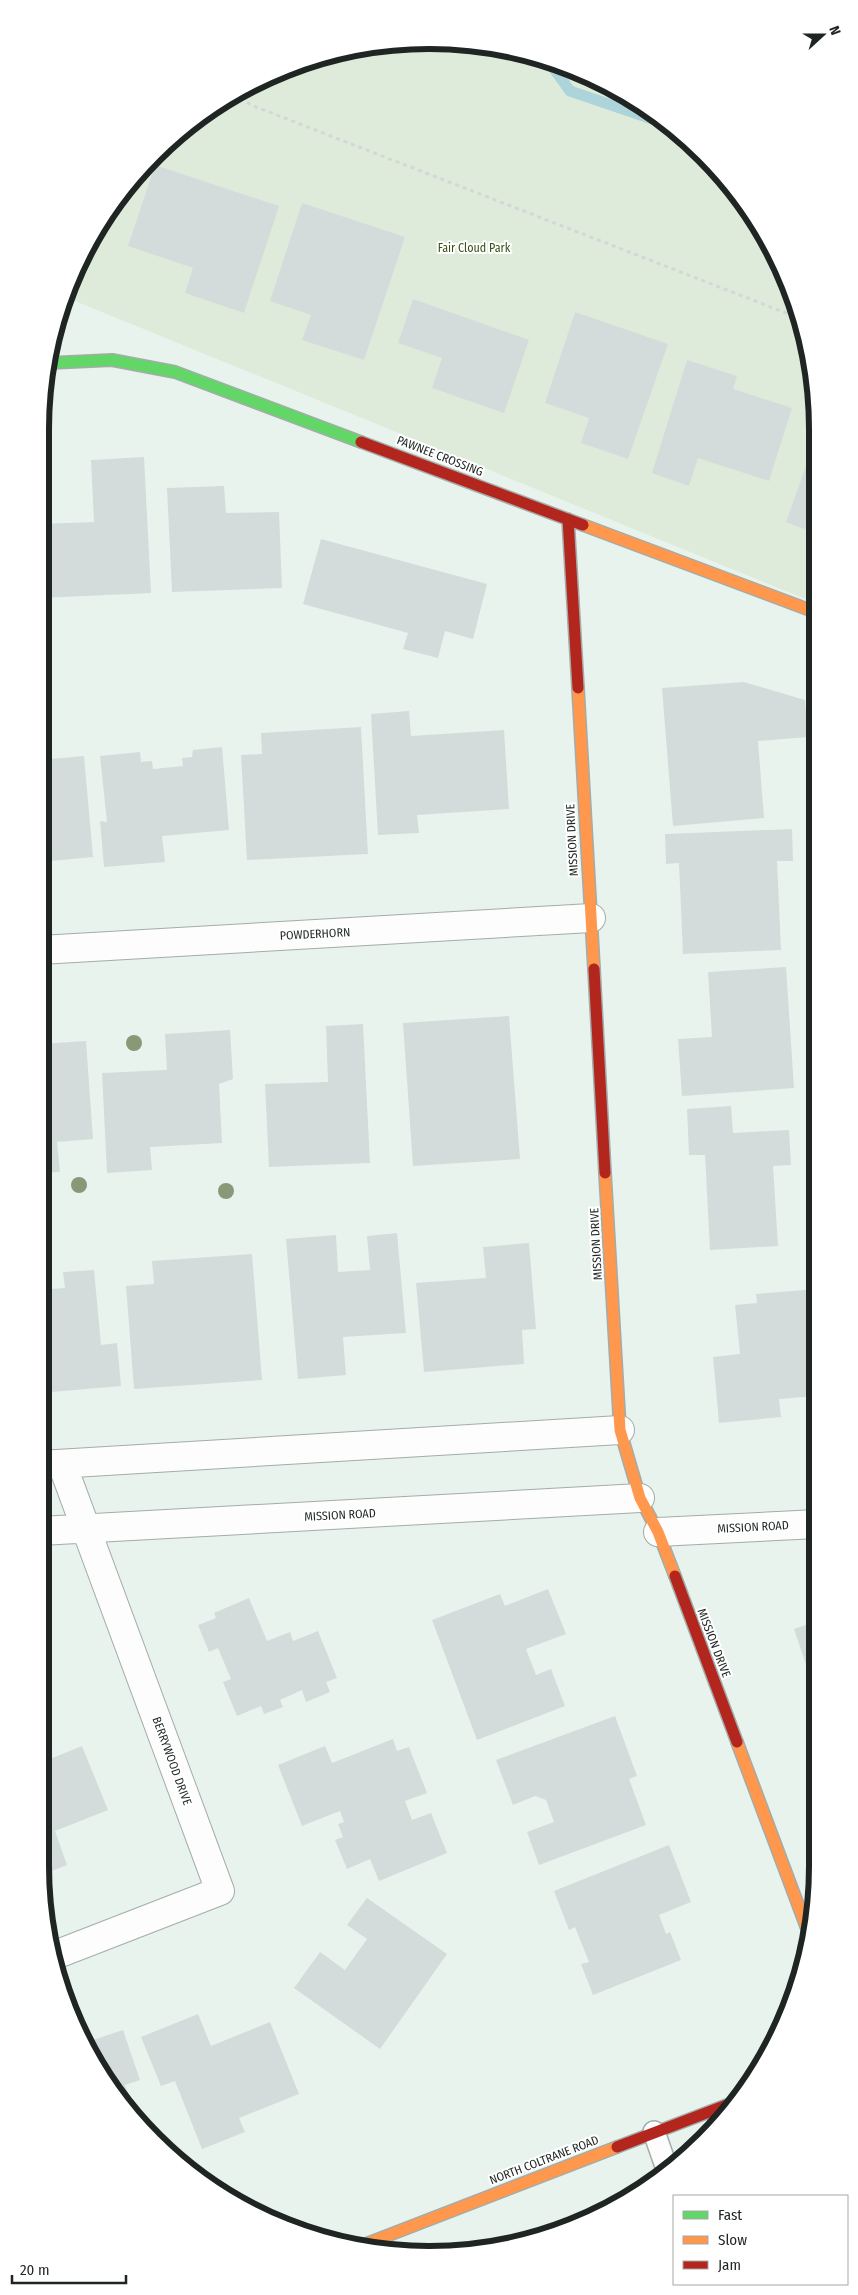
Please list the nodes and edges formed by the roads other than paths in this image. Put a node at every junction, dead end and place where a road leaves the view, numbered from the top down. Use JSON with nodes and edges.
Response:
{"nodes":[{"id":1,"x":55,"y":363,"type":"edge"},
{"id":2,"x":568,"y":519,"type":"junction"},
{"id":3,"x":809,"y":610,"type":"edge"},
{"id":4,"x":591,"y":918,"type":"junction"},
{"id":5,"x":49,"y":949,"type":"edge"},
{"id":6,"x":620,"y":1430,"type":"junction"},
{"id":7,"x":51,"y":1464,"type":"edge"},
{"id":8,"x":640,"y":1498,"type":"junction"},
{"id":9,"x":809,"y":1524,"type":"edge"},
{"id":10,"x":85,"y":1528,"type":"junction"},
{"id":11,"x":49,"y":1530,"type":"edge"},
{"id":12,"x":658,"y":1532,"type":"junction"},
{"id":13,"x":805,"y":1923,"type":"edge"},
{"id":14,"x":59,"y":1953,"type":"edge"},
{"id":15,"x":724,"y":2106,"type":"edge"},
{"id":16,"x":654,"y":2132,"type":"junction"},
{"id":17,"x":665,"y":2164,"type":"edge"},
{"id":18,"x":372,"y":2242,"type":"edge"}],
"edges":[{"from":1,"to":2,"type":"street","name":"PAWNEE CROSSING"},
{"from":2,"to":3,"type":"street","name":"PAWNEE CROSSING"},
{"from":2,"to":4,"type":"street","name":"MISSION DRIVE"},
{"from":4,"to":5,"type":"street","name":"POWDERHORN"},
{"from":4,"to":6,"type":"street","name":"MISSION DRIVE"},
{"from":6,"to":7,"type":"street"},
{"from":6,"to":8,"type":"street","name":"MISSION DRIVE"},
{"from":7,"to":10,"type":"street","name":"BERRYWOOD DRIVE"},
{"from":8,"to":10,"type":"street","name":"MISSION ROAD"},
{"from":8,"to":12,"type":"street","name":"MISSION DRIVE"},
{"from":9,"to":12,"type":"street","name":"MISSION ROAD"},
{"from":10,"to":11,"type":"street","name":"MISSION ROAD"},
{"from":10,"to":14,"type":"street","name":"BERRYWOOD DRIVE"},
{"from":12,"to":13,"type":"street","name":"MISSION DRIVE"},
{"from":15,"to":16,"type":"street","name":"NORTH COLTRANE ROAD"},
{"from":16,"to":17,"type":"lane"},
{"from":16,"to":18,"type":"street","name":"NORTH COLTRANE ROAD"}]}
